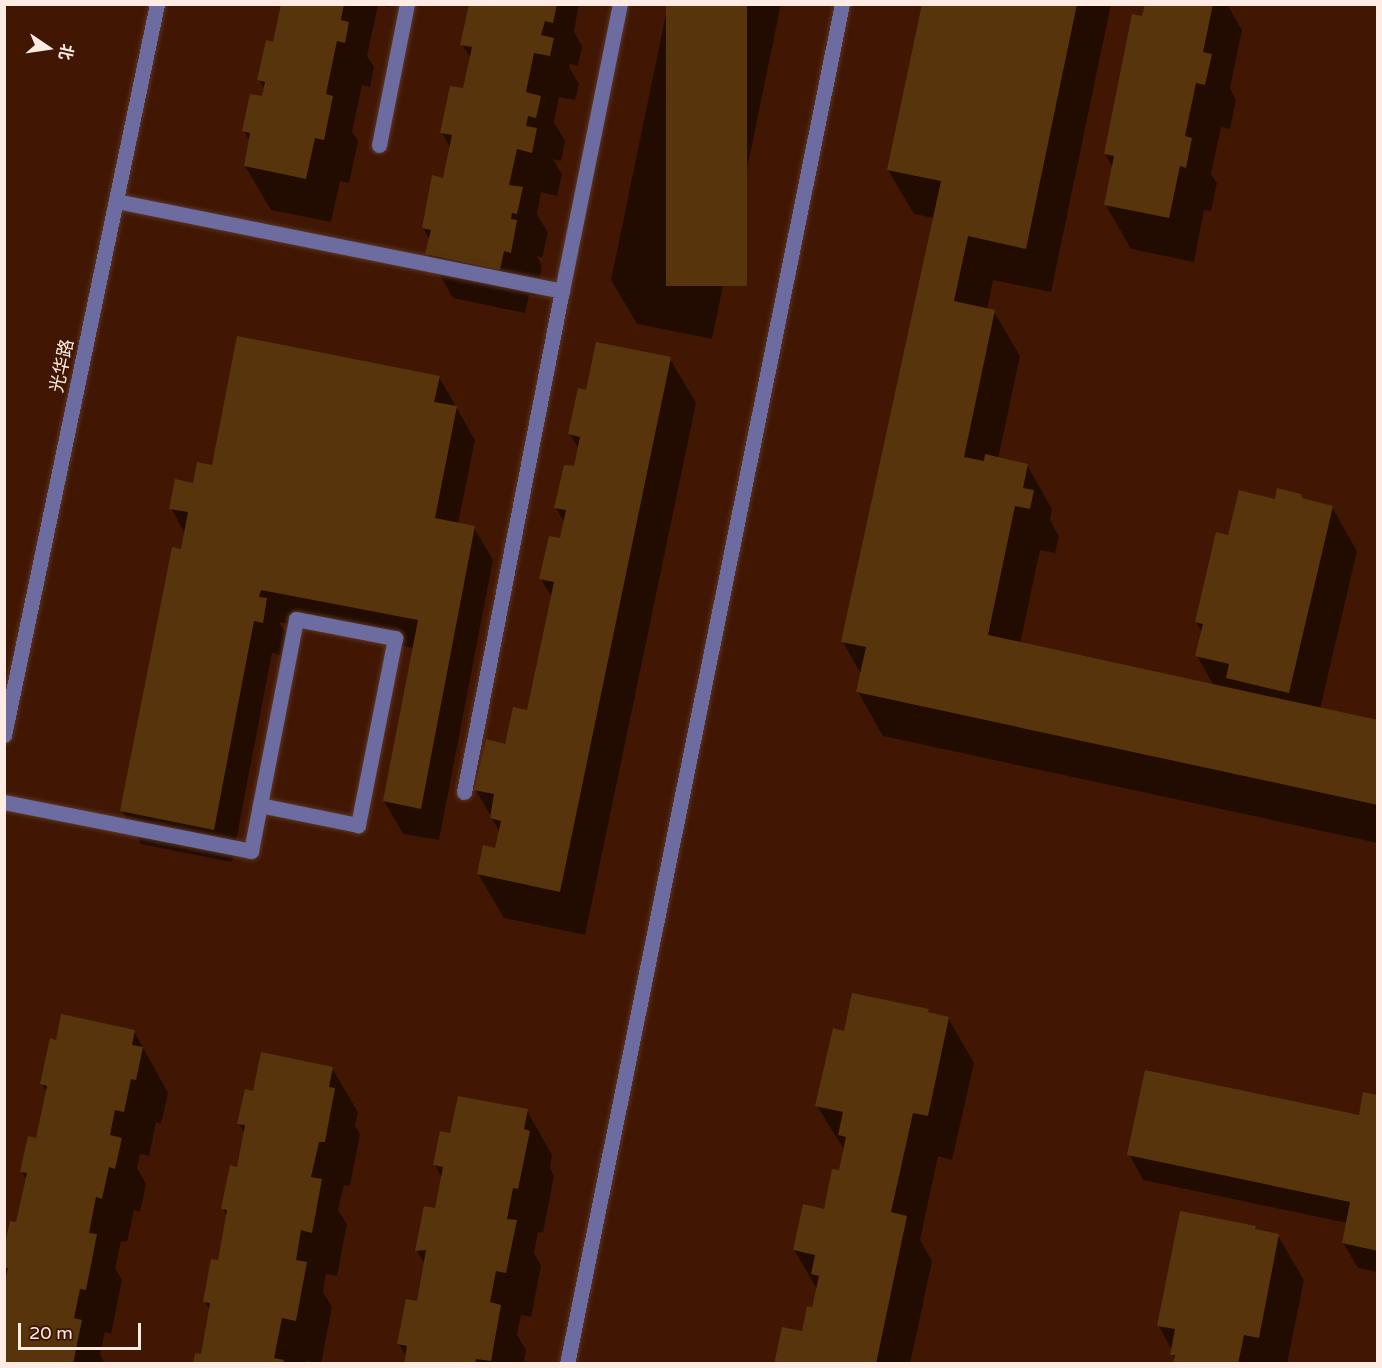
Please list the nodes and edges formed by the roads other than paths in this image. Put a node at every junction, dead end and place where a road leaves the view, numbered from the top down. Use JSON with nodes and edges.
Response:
{"nodes":[{"id":1,"x":157,"y":4,"type":"edge"},
{"id":2,"x":407,"y":4,"type":"edge"},
{"id":3,"x":620,"y":4,"type":"edge"},
{"id":4,"x":842,"y":4,"type":"edge"},
{"id":5,"x":379,"y":145,"type":"dead end"},
{"id":6,"x":116,"y":201,"type":"junction"},
{"id":7,"x":562,"y":290,"type":"junction"},
{"id":8,"x":9,"y":689,"type":"edge"},
{"id":9,"x":4,"y":735,"type":"edge"},
{"id":10,"x":464,"y":792,"type":"dead end"},
{"id":11,"x":4,"y":802,"type":"edge"},
{"id":12,"x":260,"y":805,"type":"junction"},
{"id":13,"x":567,"y":1364,"type":"edge"}],
"edges":[{"from":1,"to":6,"type":"street","name":"光华路"},
{"from":2,"to":5,"type":"street"},
{"from":3,"to":7,"type":"street"},
{"from":4,"to":13,"type":"street"},
{"from":6,"to":7,"type":"street"},
{"from":6,"to":8,"type":"street","name":"光华路"},
{"from":7,"to":10,"type":"street"},
{"from":8,"to":9,"type":"street","name":"光华路"},
{"from":11,"to":12,"type":"street"},
{"from":12,"to":12,"type":"street"}]}
